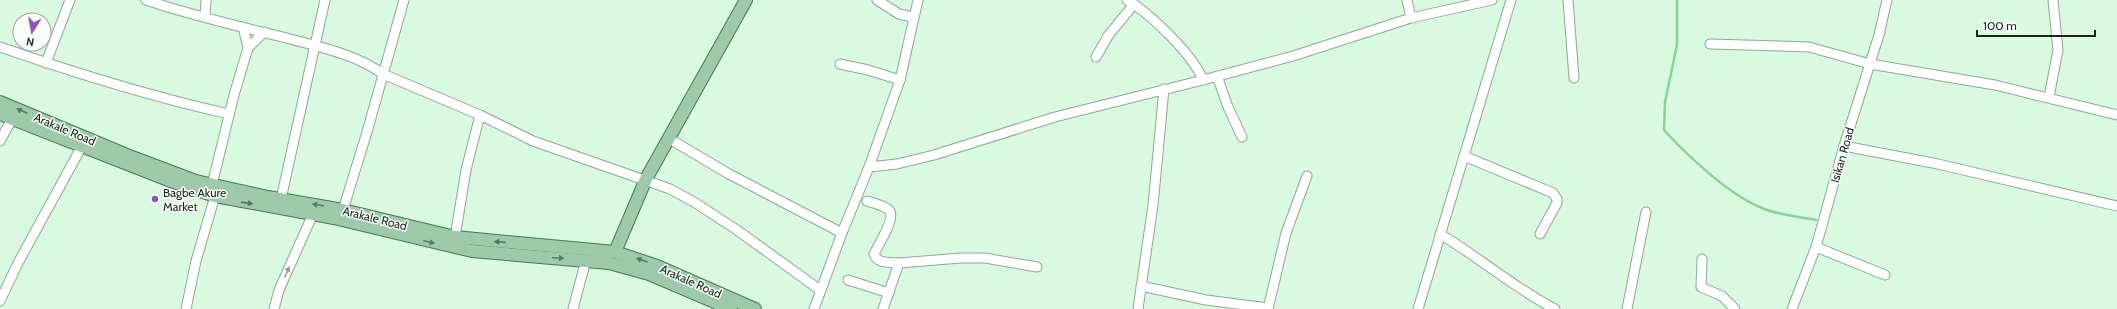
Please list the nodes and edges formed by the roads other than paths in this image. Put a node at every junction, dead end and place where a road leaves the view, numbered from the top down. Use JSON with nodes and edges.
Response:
{"nodes":[{"id":1,"x":70,"y":0,"type":"edge"},
{"id":2,"x":146,"y":0,"type":"edge"},
{"id":3,"x":206,"y":0,"type":"edge"},
{"id":4,"x":325,"y":0,"type":"edge"},
{"id":5,"x":404,"y":0,"type":"edge"},
{"id":6,"x":746,"y":0,"type":"edge"},
{"id":7,"x":877,"y":0,"type":"edge"},
{"id":8,"x":918,"y":0,"type":"edge"},
{"id":9,"x":1407,"y":0,"type":"edge"},
{"id":10,"x":1492,"y":0,"type":"edge"},
{"id":11,"x":1511,"y":0,"type":"edge"},
{"id":12,"x":1568,"y":0,"type":"edge"},
{"id":13,"x":1887,"y":0,"type":"edge"},
{"id":14,"x":2053,"y":0,"type":"edge"},
{"id":15,"x":1131,"y":2,"type":"edge"},
{"id":16,"x":205,"y":16,"type":"junction"},
{"id":17,"x":913,"y":17,"type":"junction"},
{"id":18,"x":1411,"y":18,"type":"junction"},
{"id":19,"x":243,"y":27,"type":"junction"},
{"id":20,"x":264,"y":32,"type":"junction"},
{"id":21,"x":1710,"y":44,"type":"dead end"},
{"id":22,"x":315,"y":46,"type":"junction"},
{"id":23,"x":0,"y":47,"type":"edge"},
{"id":24,"x":248,"y":48,"type":"junction"},
{"id":25,"x":1096,"y":57,"type":"dead end"},
{"id":26,"x":46,"y":63,"type":"junction"},
{"id":27,"x":840,"y":64,"type":"dead end"},
{"id":28,"x":1870,"y":64,"type":"junction"},
{"id":29,"x":384,"y":74,"type":"junction"},
{"id":30,"x":1217,"y":76,"type":"junction"},
{"id":31,"x":1574,"y":78,"type":"dead end"},
{"id":32,"x":900,"y":80,"type":"junction"},
{"id":33,"x":1203,"y":80,"type":"junction"},
{"id":34,"x":1164,"y":89,"type":"junction"},
{"id":35,"x":2049,"y":98,"type":"junction"},
{"id":36,"x":0,"y":102,"type":"edge"},
{"id":37,"x":0,"y":114,"type":"edge"},
{"id":38,"x":229,"y":114,"type":"junction"},
{"id":39,"x":480,"y":115,"type":"junction"},
{"id":40,"x":2117,"y":115,"type":"edge"},
{"id":41,"x":12,"y":119,"type":"junction"},
{"id":42,"x":1242,"y":137,"type":"dead end"},
{"id":43,"x":668,"y":138,"type":"junction"},
{"id":44,"x":0,"y":141,"type":"edge"},
{"id":45,"x":82,"y":146,"type":"junction"},
{"id":46,"x":1844,"y":146,"type":"junction"},
{"id":47,"x":1464,"y":156,"type":"junction"},
{"id":48,"x":869,"y":167,"type":"junction"},
{"id":49,"x":1307,"y":176,"type":"dead end"},
{"id":50,"x":646,"y":179,"type":"junction"},
{"id":51,"x":214,"y":191,"type":"junction"},
{"id":52,"x":281,"y":199,"type":"junction"},
{"id":53,"x":867,"y":200,"type":"dead end"},
{"id":54,"x":2117,"y":206,"type":"edge"},
{"id":55,"x":343,"y":210,"type":"junction"},
{"id":56,"x":1646,"y":212,"type":"dead end"},
{"id":57,"x":313,"y":214,"type":"junction"},
{"id":58,"x":842,"y":233,"type":"junction"},
{"id":59,"x":1440,"y":234,"type":"junction"},
{"id":60,"x":1540,"y":234,"type":"dead end"},
{"id":61,"x":455,"y":237,"type":"junction"},
{"id":62,"x":1816,"y":247,"type":"junction"},
{"id":63,"x":519,"y":250,"type":"junction"},
{"id":64,"x":615,"y":252,"type":"junction"},
{"id":65,"x":1702,"y":259,"type":"dead end"},
{"id":66,"x":586,"y":260,"type":"junction"},
{"id":67,"x":899,"y":263,"type":"junction"},
{"id":68,"x":1037,"y":267,"type":"dead end"},
{"id":69,"x":1885,"y":276,"type":"dead end"},
{"id":70,"x":848,"y":280,"type":"dead end"},
{"id":71,"x":1141,"y":286,"type":"junction"},
{"id":72,"x":820,"y":290,"type":"junction"},
{"id":73,"x":704,"y":291,"type":"junction"},
{"id":74,"x":889,"y":293,"type":"junction"},
{"id":75,"x":0,"y":301,"type":"edge"},
{"id":76,"x":1268,"y":308,"type":"edge"},
{"id":77,"x":186,"y":309,"type":"edge"},
{"id":78,"x":274,"y":309,"type":"edge"},
{"id":79,"x":573,"y":309,"type":"edge"},
{"id":80,"x":731,"y":309,"type":"edge"},
{"id":81,"x":755,"y":309,"type":"edge"},
{"id":82,"x":814,"y":309,"type":"edge"},
{"id":83,"x":884,"y":309,"type":"edge"},
{"id":84,"x":1138,"y":309,"type":"edge"},
{"id":85,"x":1418,"y":309,"type":"edge"},
{"id":86,"x":1555,"y":309,"type":"edge"},
{"id":87,"x":1627,"y":309,"type":"edge"},
{"id":88,"x":1735,"y":309,"type":"edge"},
{"id":89,"x":1792,"y":309,"type":"edge"}],
"edges":[{"from":1,"to":26,"type":"street"},
{"from":2,"to":16,"type":"street"},
{"from":3,"to":16,"type":"street"},
{"from":4,"to":22,"type":"street"},
{"from":5,"to":29,"type":"street"},
{"from":6,"to":43,"type":"main road"},
{"from":7,"to":17,"type":"street"},
{"from":8,"to":17,"type":"street"},
{"from":9,"to":18,"type":"street"},
{"from":10,"to":18,"type":"street"},
{"from":11,"to":47,"type":"street"},
{"from":12,"to":31,"type":"street"},
{"from":13,"to":28,"type":"street","name":"Isikan Road"},
{"from":14,"to":35,"type":"street"},
{"from":15,"to":25,"type":"street"},
{"from":15,"to":33,"type":"street"},
{"from":16,"to":19,"type":"street"},
{"from":17,"to":32,"type":"street"},
{"from":18,"to":30,"type":"street"},
{"from":19,"to":20,"type":"street"},
{"from":19,"to":24,"type":"street"},
{"from":20,"to":22,"type":"street"},
{"from":20,"to":24,"type":"street"},
{"from":21,"to":28,"type":"street"},
{"from":22,"to":29,"type":"street"},
{"from":22,"to":52,"type":"street"},
{"from":23,"to":26,"type":"street"},
{"from":24,"to":38,"type":"street"},
{"from":26,"to":38,"type":"street"},
{"from":27,"to":32,"type":"street"},
{"from":28,"to":35,"type":"street"},
{"from":28,"to":46,"type":"street","name":"Isikan Road"},
{"from":29,"to":39,"type":"street"},
{"from":29,"to":55,"type":"street"},
{"from":30,"to":33,"type":"street"},
{"from":30,"to":42,"type":"street"},
{"from":32,"to":48,"type":"street"},
{"from":33,"to":34,"type":"street"},
{"from":34,"to":48,"type":"street"},
{"from":34,"to":71,"type":"street"},
{"from":35,"to":40,"type":"street"},
{"from":51,"to":36,"type":"main road","name":"Arakale Road","one_way":true},
{"from":37,"to":41,"type":"main road","name":"Arakale Road"},
{"from":38,"to":51,"type":"street"},
{"from":39,"to":50,"type":"street"},
{"from":39,"to":61,"type":"street"},
{"from":41,"to":44,"type":"street"},
{"from":41,"to":45,"type":"main road","name":"Arakale Road"},
{"from":43,"to":50,"type":"main road"},
{"from":43,"to":58,"type":"street"},
{"from":45,"to":51,"type":"main road","name":"Arakale Road"},
{"from":45,"to":75,"type":"street"},
{"from":46,"to":54,"type":"street"},
{"from":46,"to":62,"type":"street","name":"Isikan Road"},
{"from":47,"to":59,"type":"street"},
{"from":47,"to":60,"type":"street"},
{"from":48,"to":58,"type":"street"},
{"from":49,"to":76,"type":"street"},
{"from":50,"to":64,"type":"main road"},
{"from":50,"to":72,"type":"street"},
{"from":51,"to":52,"type":"main road","name":"Arakale Road"},
{"from":51,"to":57,"type":"main road","name":"Arakale Road","one_way":true},
{"from":51,"to":77,"type":"street"},
{"from":55,"to":52,"type":"main road","name":"Arakale Road","one_way":true},
{"from":53,"to":67,"type":"street"},
{"from":55,"to":61,"type":"main road","name":"Arakale Road"},
{"from":56,"to":87,"type":"street"},
{"from":57,"to":63,"type":"main road","name":"Arakale Road","one_way":true},
{"from":78,"to":57,"type":"street","one_way":true},
{"from":58,"to":72,"type":"street"},
{"from":59,"to":85,"type":"street"},
{"from":59,"to":86,"type":"street"},
{"from":63,"to":61,"type":"main road","name":"Arakale Road","one_way":true},
{"from":62,"to":69,"type":"street"},
{"from":62,"to":89,"type":"street","name":"Isikan Road"},
{"from":63,"to":64,"type":"main road","name":"Arakale Road"},
{"from":63,"to":66,"type":"main road","name":"Arakale Road","one_way":true},
{"from":73,"to":64,"type":"main road","name":"Arakale Road","one_way":true},
{"from":65,"to":88,"type":"street"},
{"from":66,"to":73,"type":"main road","name":"Arakale Road"},
{"from":66,"to":79,"type":"street"},
{"from":67,"to":68,"type":"street"},
{"from":67,"to":74,"type":"street"},
{"from":70,"to":74,"type":"street"},
{"from":71,"to":76,"type":"street"},
{"from":71,"to":84,"type":"street"},
{"from":72,"to":82,"type":"street"},
{"from":73,"to":80,"type":"main road","name":"Arakale Road"},
{"from":73,"to":81,"type":"main road","name":"Arakale Road"},
{"from":74,"to":83,"type":"street"}]}
